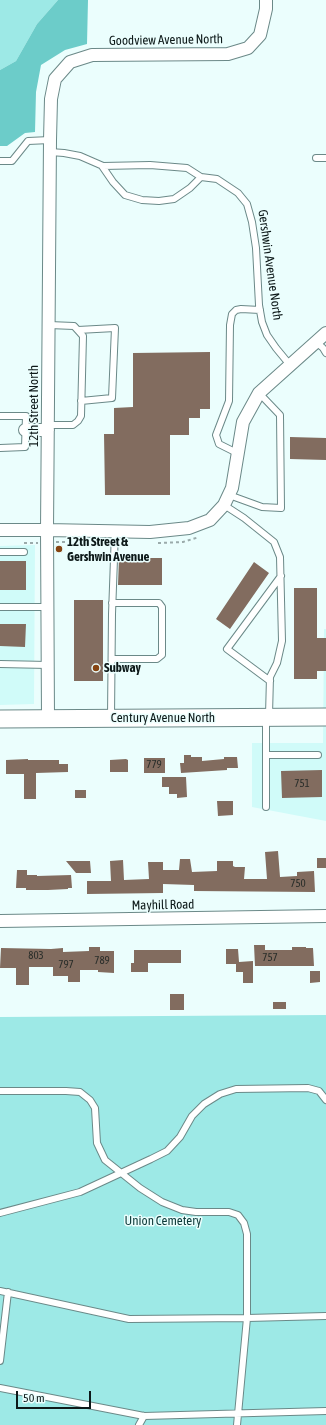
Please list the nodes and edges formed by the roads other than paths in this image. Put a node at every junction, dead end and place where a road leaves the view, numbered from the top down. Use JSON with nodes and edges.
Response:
{"nodes":[{"id":1,"x":266,"y":0,"type":"edge"},
{"id":2,"x":52,"y":94,"type":"joint"},
{"id":3,"x":50,"y":146,"type":"junction"},
{"id":4,"x":316,"y":158,"type":"dead end"},
{"id":5,"x":326,"y":158,"type":"edge"},
{"id":6,"x":0,"y":161,"type":"edge"},
{"id":7,"x":102,"y":166,"type":"junction"},
{"id":8,"x":201,"y":177,"type":"junction"},
{"id":9,"x":260,"y":310,"type":"junction"},
{"id":10,"x":49,"y":325,"type":"junction"},
{"id":11,"x":78,"y":330,"type":"junction"},
{"id":12,"x":326,"y":333,"type":"edge"},
{"id":13,"x":316,"y":342,"type":"junction"},
{"id":14,"x":326,"y":353,"type":"edge"},
{"id":15,"x":290,"y":366,"type":"junction"},
{"id":16,"x":259,"y":393,"type":"junction"},
{"id":17,"x":81,"y":401,"type":"junction"},
{"id":18,"x":0,"y":416,"type":"edge"},
{"id":19,"x":48,"y":428,"type":"junction"},
{"id":20,"x":25,"y":430,"type":"junction"},
{"id":21,"x":0,"y":448,"type":"edge"},
{"id":22,"x":237,"y":453,"type":"junction"},
{"id":23,"x":226,"y":500,"type":"junction"},
{"id":24,"x":0,"y":530,"type":"edge"},
{"id":25,"x":47,"y":530,"type":"junction"},
{"id":26,"x":115,"y":531,"type":"junction"},
{"id":27,"x":0,"y":552,"type":"edge"},
{"id":28,"x":24,"y":552,"type":"dead end"},
{"id":29,"x":281,"y":576,"type":"junction"},
{"id":30,"x":112,"y":603,"type":"junction"},
{"id":31,"x":0,"y":607,"type":"edge"},
{"id":32,"x":48,"y":607,"type":"junction"},
{"id":33,"x":112,"y":659,"type":"junction"},
{"id":34,"x":0,"y":664,"type":"edge"},
{"id":35,"x":48,"y":665,"type":"junction"},
{"id":36,"x":270,"y":681,"type":"junction"},
{"id":37,"x":326,"y":717,"type":"edge"},
{"id":38,"x":48,"y":718,"type":"junction"},
{"id":39,"x":267,"y":718,"type":"junction"},
{"id":40,"x":0,"y":719,"type":"edge"},
{"id":41,"x":111,"y":719,"type":"junction"},
{"id":42,"x":266,"y":755,"type":"junction"},
{"id":43,"x":318,"y":755,"type":"dead end"},
{"id":44,"x":266,"y":807,"type":"dead end"},
{"id":45,"x":326,"y":916,"type":"edge"},
{"id":46,"x":0,"y":921,"type":"edge"},
{"id":47,"x":0,"y":1091,"type":"edge"},
{"id":48,"x":326,"y":1100,"type":"edge"},
{"id":49,"x":122,"y":1173,"type":"junction"},
{"id":50,"x":0,"y":1213,"type":"edge"},
{"id":51,"x":0,"y":1291,"type":"edge"},
{"id":52,"x":8,"y":1292,"type":"junction"},
{"id":53,"x":326,"y":1316,"type":"edge"},
{"id":54,"x":247,"y":1318,"type":"junction"},
{"id":55,"x":0,"y":1361,"type":"edge"},
{"id":56,"x":0,"y":1388,"type":"edge"},
{"id":57,"x":326,"y":1411,"type":"edge"},
{"id":58,"x":238,"y":1413,"type":"junction"},
{"id":59,"x":144,"y":1416,"type":"junction"},
{"id":60,"x":139,"y":1425,"type":"edge"},
{"id":61,"x":237,"y":1425,"type":"edge"}],
"edges":[{"from":1,"to":2,"type":"street","name":"Goodview Avenue North"},
{"from":2,"to":3,"type":"street","name":"12th Street North"},
{"from":3,"to":6,"type":"lane","name":"Gershwin Avenue North"},
{"from":3,"to":7,"type":"lane","name":"Gershwin Avenue North"},
{"from":3,"to":10,"type":"street","name":"12th Street North"},
{"from":4,"to":5,"type":"lane"},
{"from":7,"to":8,"type":"lane","name":"Gershwin Avenue North"},
{"from":7,"to":8,"type":"lane"},
{"from":8,"to":9,"type":"lane","name":"Gershwin Avenue North"},
{"from":9,"to":15,"type":"lane","name":"Gershwin Avenue North"},
{"from":9,"to":22,"type":"lane"},
{"from":10,"to":11,"type":"lane"},
{"from":10,"to":19,"type":"street","name":"12th Street North"},
{"from":11,"to":17,"type":"lane"},
{"from":11,"to":17,"type":"lane"},
{"from":12,"to":13,"type":"street"},
{"from":13,"to":14,"type":"lane"},
{"from":13,"to":15,"type":"street"},
{"from":15,"to":16,"type":"street"},
{"from":16,"to":22,"type":"street"},
{"from":16,"to":23,"type":"lane"},
{"from":17,"to":19,"type":"lane"},
{"from":18,"to":20,"type":"lane"},
{"from":19,"to":20,"type":"street"},
{"from":19,"to":25,"type":"street","name":"12th Street North"},
{"from":20,"to":21,"type":"lane"},
{"from":22,"to":23,"type":"street"},
{"from":23,"to":26,"type":"street"},
{"from":23,"to":29,"type":"lane"},
{"from":24,"to":25,"type":"street"},
{"from":25,"to":26,"type":"street"},
{"from":25,"to":32,"type":"street","name":"12th Street North"},
{"from":26,"to":30,"type":"lane"},
{"from":27,"to":28,"type":"lane"},
{"from":29,"to":36,"type":"lane"},
{"from":29,"to":36,"type":"lane"},
{"from":30,"to":33,"type":"lane"},
{"from":30,"to":33,"type":"lane"},
{"from":31,"to":32,"type":"lane"},
{"from":32,"to":35,"type":"street","name":"12th Street North"},
{"from":33,"to":41,"type":"lane"},
{"from":34,"to":35,"type":"lane"},
{"from":35,"to":38,"type":"street","name":"12th Street North"},
{"from":36,"to":39,"type":"lane"},
{"from":37,"to":39,"type":"main road","name":"Century Avenue North"},
{"from":38,"to":40,"type":"main road","name":"Century Avenue North"},
{"from":38,"to":41,"type":"main road","name":"Century Avenue North"},
{"from":39,"to":41,"type":"main road","name":"Century Avenue North"},
{"from":39,"to":42,"type":"lane"},
{"from":42,"to":43,"type":"lane"},
{"from":42,"to":44,"type":"lane"},
{"from":45,"to":46,"type":"street","name":"Mayhill Road"},
{"from":47,"to":49,"type":"lane"},
{"from":48,"to":49,"type":"lane"},
{"from":49,"to":50,"type":"lane"},
{"from":49,"to":54,"type":"lane"},
{"from":51,"to":52,"type":"lane"},
{"from":52,"to":54,"type":"lane"},
{"from":52,"to":55,"type":"lane"},
{"from":53,"to":54,"type":"lane"},
{"from":54,"to":58,"type":"lane"},
{"from":56,"to":59,"type":"lane"},
{"from":57,"to":58,"type":"lane"},
{"from":58,"to":59,"type":"lane"},
{"from":58,"to":61,"type":"lane"},
{"from":59,"to":60,"type":"lane"}]}
